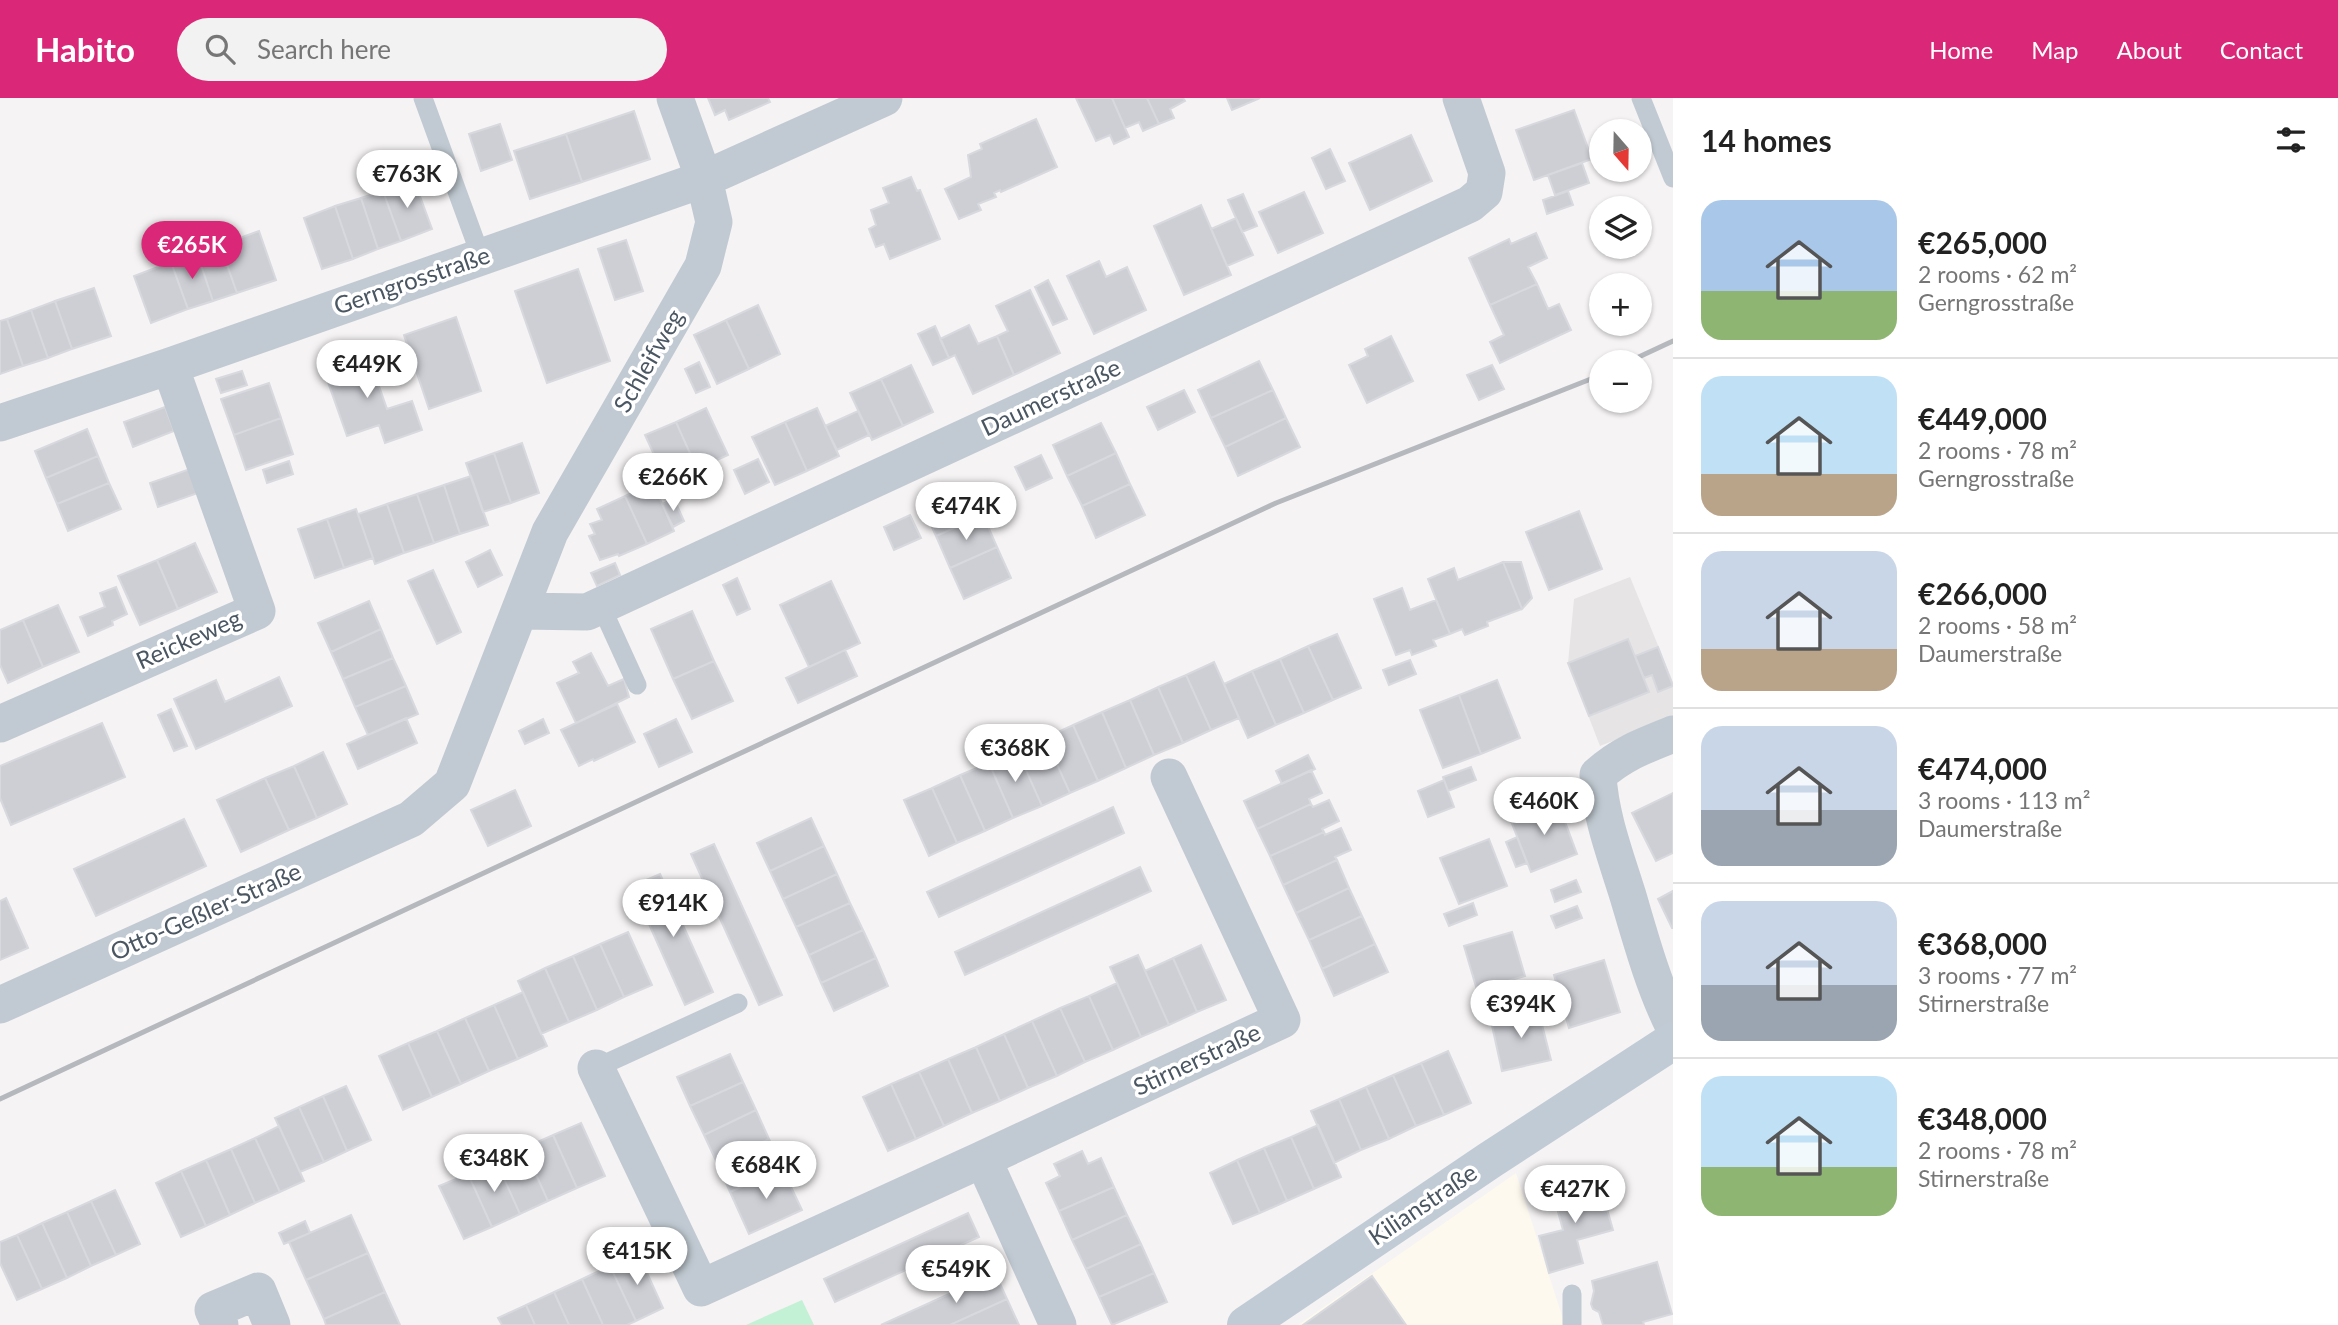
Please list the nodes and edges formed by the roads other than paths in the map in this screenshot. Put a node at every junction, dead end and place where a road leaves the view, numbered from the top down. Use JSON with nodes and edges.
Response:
{"nodes":[{"id":1,"x":423,"y":98,"type":"edge"},
{"id":2,"x":675,"y":98,"type":"edge"},
{"id":3,"x":884,"y":98,"type":"edge"},
{"id":4,"x":1461,"y":98,"type":"edge"},
{"id":5,"x":1641,"y":98,"type":"edge"},
{"id":6,"x":1673,"y":178,"type":"edge"},
{"id":7,"x":704,"y":179,"type":"junction"},
{"id":8,"x":481,"y":257,"type":"junction"},
{"id":9,"x":170,"y":366,"type":"junction"},
{"id":10,"x":0,"y":423,"type":"edge"},
{"id":11,"x":601,"y":606,"type":"junction"},
{"id":12,"x":520,"y":611,"type":"junction"},
{"id":13,"x":637,"y":685,"type":"dead end"},
{"id":14,"x":0,"y":724,"type":"edge"},
{"id":15,"x":1673,"y":734,"type":"edge"},
{"id":16,"x":1170,"y":777,"type":"dead end"},
{"id":17,"x":411,"y":819,"type":"joint"},
{"id":18,"x":737,"y":1003,"type":"dead end"},
{"id":19,"x":0,"y":1005,"type":"edge"},
{"id":20,"x":1673,"y":1025,"type":"edge"},
{"id":21,"x":1673,"y":1041,"type":"edge"},
{"id":22,"x":596,"y":1068,"type":"joint"},
{"id":23,"x":983,"y":1160,"type":"junction"},
{"id":24,"x":1572,"y":1294,"type":"dead end"},
{"id":25,"x":220,"y":1325,"type":"edge"},
{"id":26,"x":272,"y":1325,"type":"edge"},
{"id":27,"x":1058,"y":1325,"type":"edge"},
{"id":28,"x":1246,"y":1325,"type":"edge"},
{"id":29,"x":1572,"y":1325,"type":"edge"}],
"edges":[{"from":1,"to":8,"type":"lane"},
{"from":2,"to":7,"type":"street","name":"Schleifweg"},
{"from":3,"to":7,"type":"street"},
{"from":4,"to":11,"type":"street","name":"Daumerstraße"},
{"from":5,"to":6,"type":"lane"},
{"from":7,"to":8,"type":"street","name":"Gerngrosstraße"},
{"from":7,"to":12,"type":"street","name":"Schleifweg"},
{"from":8,"to":9,"type":"street","name":"Gerngrosstraße"},
{"from":9,"to":10,"type":"street","name":"Gerngrosstraße"},
{"from":9,"to":14,"type":"street","name":"Reickeweg"},
{"from":11,"to":12,"type":"street","name":"Daumerstraße"},
{"from":11,"to":13,"type":"lane"},
{"from":12,"to":17,"type":"street","name":"Schleifweg"},
{"from":15,"to":20,"type":"street"},
{"from":16,"to":23,"type":"street","name":"Stirnerstraße"},
{"from":17,"to":19,"type":"street","name":"Otto-Geßler-Straße"},
{"from":18,"to":22,"type":"lane"},
{"from":21,"to":28,"type":"main road","name":"Kilianstraße"},
{"from":22,"to":23,"type":"street","name":"Stirnerstraße"},
{"from":23,"to":27,"type":"street"},
{"from":24,"to":29,"type":"lane"},
{"from":25,"to":26,"type":"street"}]}
